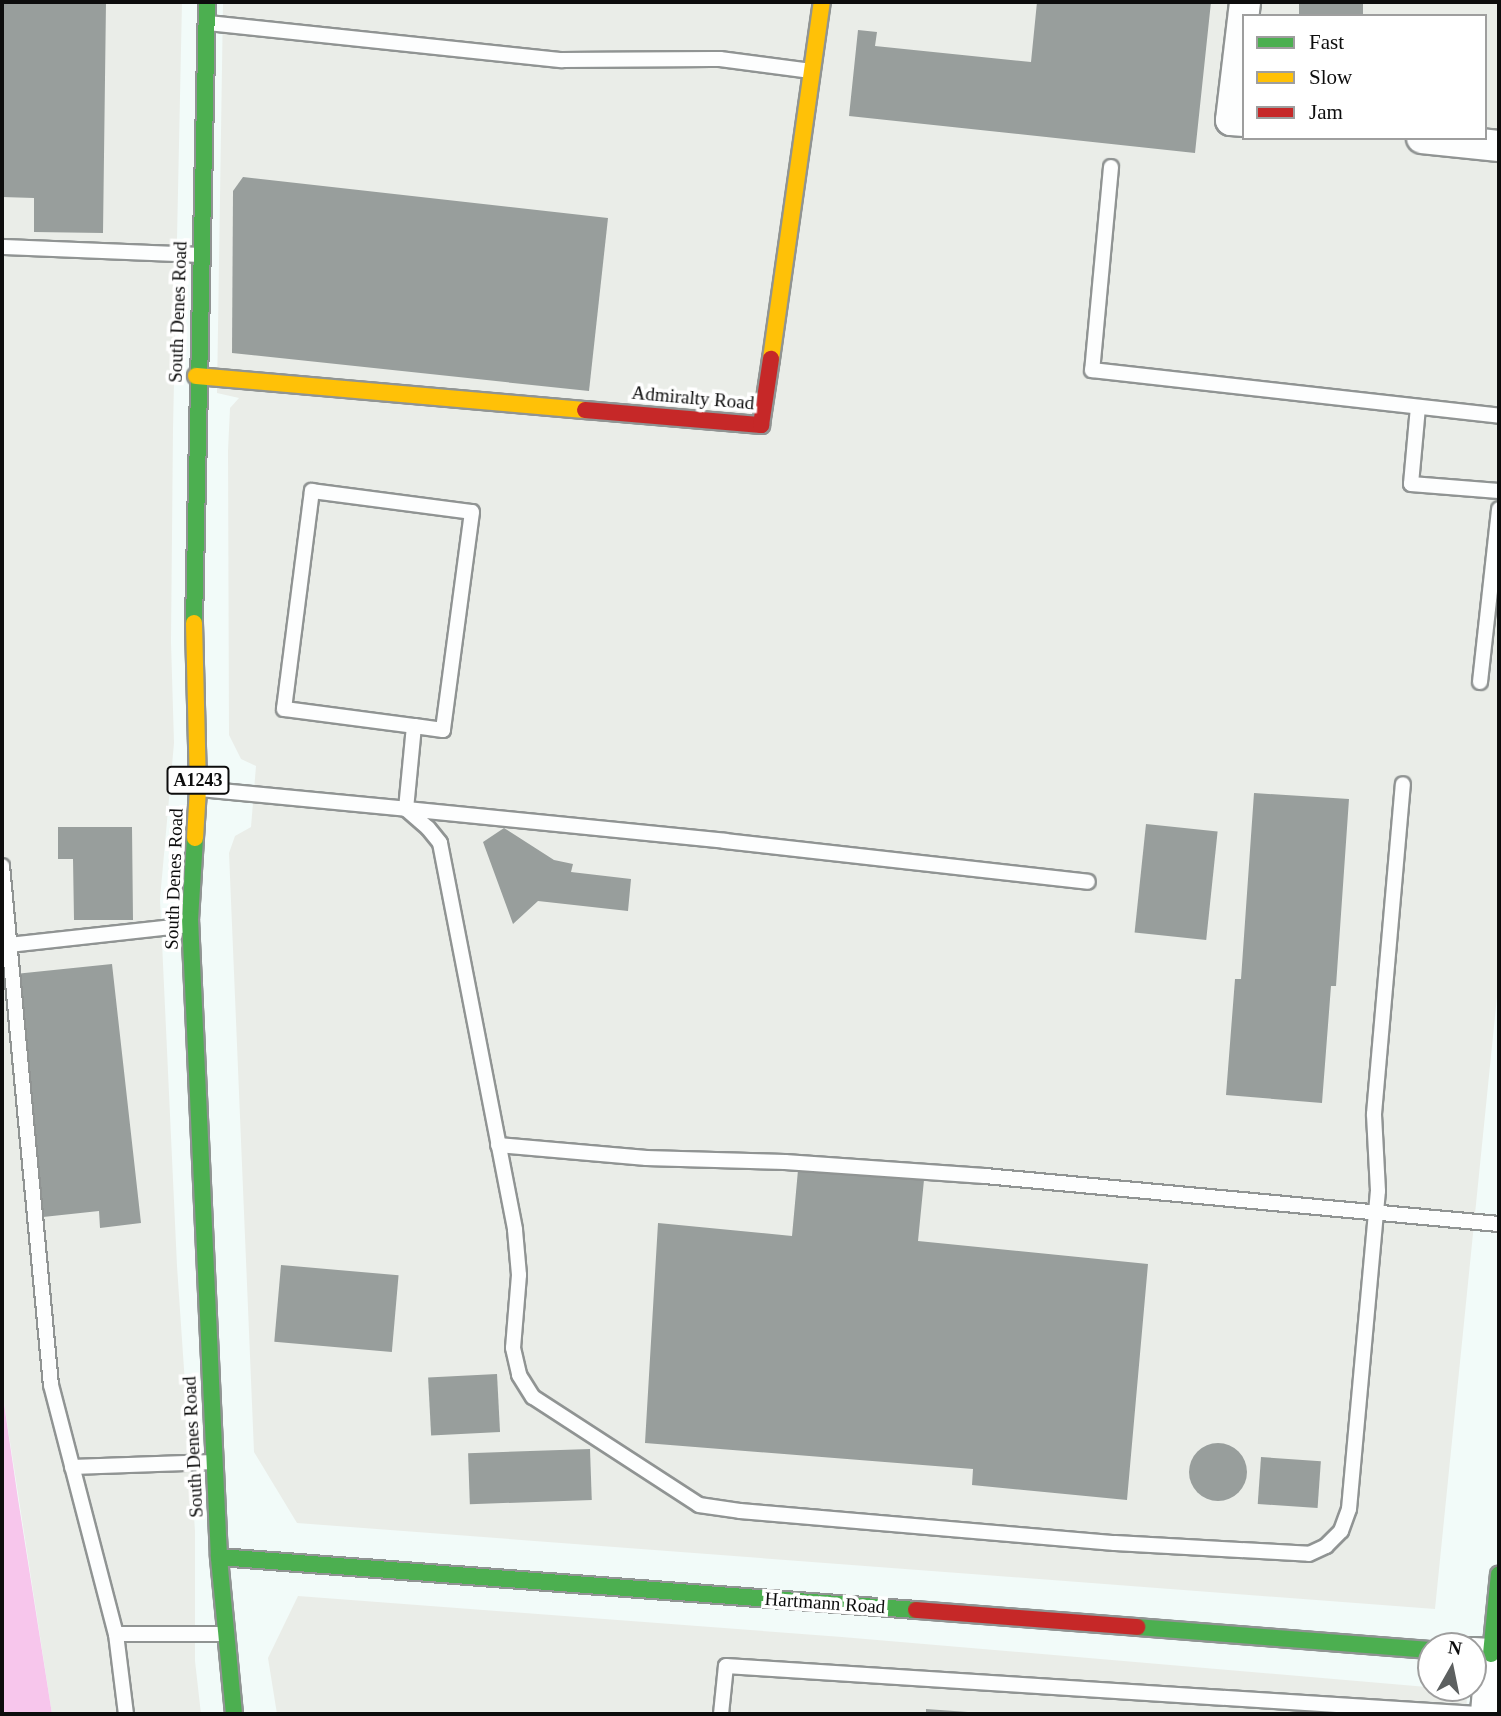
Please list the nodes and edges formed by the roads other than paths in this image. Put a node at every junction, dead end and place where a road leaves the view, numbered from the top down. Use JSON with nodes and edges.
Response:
{"nodes":[{"id":1,"x":207,"y":2,"type":"edge"},
{"id":2,"x":822,"y":2,"type":"edge"},
{"id":3,"x":206,"y":22,"type":"junction"},
{"id":4,"x":1242,"y":53,"type":"edge"},
{"id":5,"x":812,"y":71,"type":"junction"},
{"id":6,"x":1238,"y":120,"type":"edge"},
{"id":7,"x":1441,"y":140,"type":"edge"},
{"id":8,"x":1499,"y":146,"type":"edge"},
{"id":9,"x":1111,"y":167,"type":"dead end"},
{"id":10,"x":2,"y":247,"type":"edge"},
{"id":11,"x":201,"y":255,"type":"junction"},
{"id":12,"x":196,"y":376,"type":"junction"},
{"id":13,"x":1418,"y":407,"type":"junction"},
{"id":14,"x":1499,"y":416,"type":"edge"},
{"id":15,"x":1499,"y":491,"type":"edge"},
{"id":16,"x":1499,"y":509,"type":"edge"},
{"id":17,"x":1480,"y":682,"type":"dead end"},
{"id":18,"x":414,"y":726,"type":"junction"},
{"id":19,"x":1403,"y":785,"type":"dead end"},
{"id":20,"x":198,"y":789,"type":"junction"},
{"id":21,"x":406,"y":809,"type":"junction"},
{"id":22,"x":2,"y":866,"type":"edge"},
{"id":23,"x":1088,"y":882,"type":"dead end"},
{"id":24,"x":191,"y":925,"type":"junction"},
{"id":25,"x":9,"y":945,"type":"junction"},
{"id":26,"x":498,"y":1145,"type":"junction"},
{"id":27,"x":1376,"y":1211,"type":"junction"},
{"id":28,"x":1499,"y":1224,"type":"edge"},
{"id":29,"x":215,"y":1462,"type":"junction"},
{"id":30,"x":72,"y":1467,"type":"junction"},
{"id":31,"x":219,"y":1557,"type":"junction"},
{"id":32,"x":1499,"y":1574,"type":"edge"},
{"id":33,"x":1487,"y":1632,"type":"edge"},
{"id":34,"x":116,"y":1634,"type":"junction"},
{"id":35,"x":225,"y":1634,"type":"junction"},
{"id":36,"x":1417,"y":1649,"type":"edge"},
{"id":37,"x":1318,"y":1709,"type":"edge"},
{"id":38,"x":126,"y":1714,"type":"edge"},
{"id":39,"x":234,"y":1714,"type":"edge"},
{"id":40,"x":722,"y":1714,"type":"edge"},
{"id":41,"x":1477,"y":1714,"type":"edge"}],
"edges":[{"from":1,"to":3,"type":"street","name":"South Denes Road","number":"A1243"},
{"from":2,"to":5,"type":"street","name":"Admiralty Road"},
{"from":3,"to":5,"type":"lane"},
{"from":3,"to":11,"type":"street","name":"South Denes Road","number":"A1243"},
{"from":4,"to":6,"type":"street"},
{"from":5,"to":12,"type":"street","name":"Admiralty Road"},
{"from":7,"to":8,"type":"street"},
{"from":9,"to":13,"type":"lane"},
{"from":10,"to":11,"type":"lane"},
{"from":11,"to":12,"type":"street","name":"South Denes Road","number":"A1243"},
{"from":12,"to":20,"type":"street","name":"South Denes Road","number":"A1243"},
{"from":13,"to":14,"type":"lane"},
{"from":13,"to":15,"type":"lane"},
{"from":16,"to":17,"type":"lane"},
{"from":18,"to":18,"type":"lane"},
{"from":18,"to":21,"type":"lane"},
{"from":19,"to":27,"type":"lane"},
{"from":20,"to":21,"type":"lane"},
{"from":20,"to":24,"type":"street","name":"South Denes Road","number":"A1243"},
{"from":21,"to":23,"type":"lane"},
{"from":21,"to":26,"type":"lane"},
{"from":22,"to":25,"type":"lane"},
{"from":24,"to":25,"type":"lane"},
{"from":24,"to":29,"type":"street","name":"South Denes Road","number":"A1243"},
{"from":25,"to":30,"type":"lane"},
{"from":26,"to":27,"type":"lane"},
{"from":26,"to":27,"type":"lane"},
{"from":27,"to":28,"type":"lane"},
{"from":29,"to":30,"type":"lane"},
{"from":29,"to":31,"type":"street","name":"South Denes Road","number":"A1243"},
{"from":30,"to":34,"type":"lane"},
{"from":31,"to":35,"type":"street","name":"South Denes Road"},
{"from":31,"to":36,"type":"street","name":"Hartmann Road"},
{"from":32,"to":33,"type":"street"},
{"from":34,"to":35,"type":"lane"},
{"from":34,"to":38,"type":"lane"},
{"from":35,"to":39,"type":"street","name":"South Denes Road"},
{"from":37,"to":40,"type":"lane"},
{"from":37,"to":41,"type":"lane"}]}
